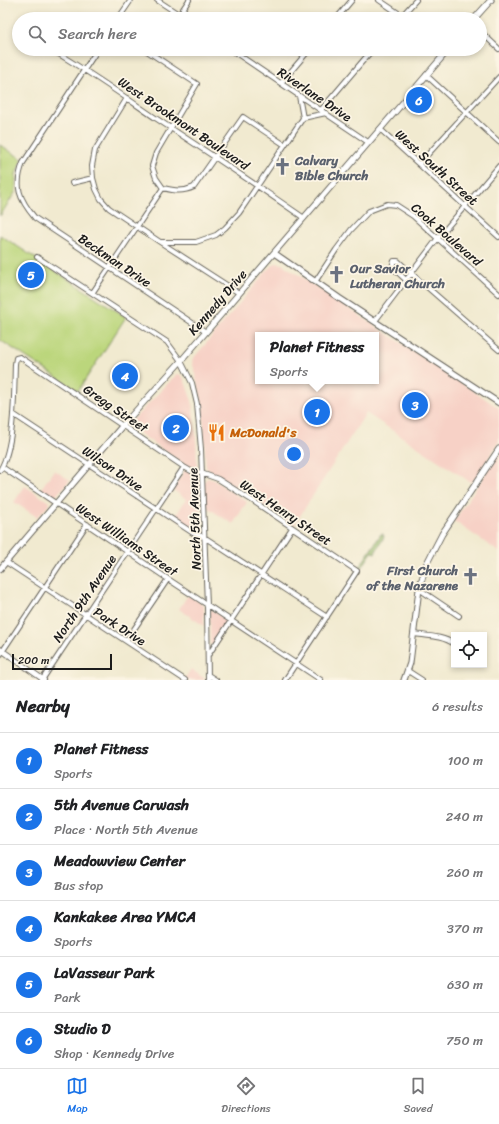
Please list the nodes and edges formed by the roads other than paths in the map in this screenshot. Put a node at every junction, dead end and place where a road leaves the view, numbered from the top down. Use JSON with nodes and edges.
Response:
{"nodes":[{"id":1,"x":131,"y":0,"type":"edge"},
{"id":2,"x":158,"y":0,"type":"edge"},
{"id":3,"x":189,"y":0,"type":"edge"},
{"id":4,"x":352,"y":0,"type":"edge"},
{"id":5,"x":378,"y":0,"type":"edge"},
{"id":6,"x":416,"y":0,"type":"edge"},
{"id":7,"x":491,"y":0,"type":"edge"},
{"id":8,"x":123,"y":12,"type":"edge"},
{"id":9,"x":175,"y":12,"type":"edge"},
{"id":10,"x":181,"y":12,"type":"edge"},
{"id":11,"x":342,"y":12,"type":"edge"},
{"id":12,"x":394,"y":12,"type":"edge"},
{"id":13,"x":405,"y":12,"type":"edge"},
{"id":14,"x":480,"y":12,"type":"edge"},
{"id":15,"x":487,"y":38,"type":"edge"},
{"id":16,"x":499,"y":49,"type":"edge"},
{"id":17,"x":61,"y":56,"type":"edge"},
{"id":18,"x":93,"y":56,"type":"edge"},
{"id":19,"x":155,"y":56,"type":"edge"},
{"id":20,"x":240,"y":56,"type":"edge"},
{"id":21,"x":304,"y":56,"type":"edge"},
{"id":22,"x":367,"y":56,"type":"edge"},
{"id":23,"x":443,"y":56,"type":"edge"},
{"id":24,"x":84,"y":70,"type":"junction"},
{"id":25,"x":426,"y":75,"type":"junction"},
{"id":26,"x":499,"y":77,"type":"edge"},
{"id":27,"x":281,"y":83,"type":"junction"},
{"id":28,"x":299,"y":96,"type":"junction"},
{"id":29,"x":127,"y":98,"type":"junction"},
{"id":30,"x":321,"y":110,"type":"junction"},
{"id":31,"x":466,"y":112,"type":"junction"},
{"id":32,"x":326,"y":113,"type":"junction"},
{"id":33,"x":303,"y":118,"type":"junction"},
{"id":34,"x":171,"y":128,"type":"junction"},
{"id":35,"x":380,"y":129,"type":"junction"},
{"id":36,"x":368,"y":142,"type":"junction"},
{"id":37,"x":499,"y":142,"type":"edge"},
{"id":38,"x":285,"y":145,"type":"junction"},
{"id":39,"x":214,"y":157,"type":"junction"},
{"id":40,"x":419,"y":164,"type":"junction"},
{"id":41,"x":499,"y":166,"type":"edge"},
{"id":42,"x":93,"y":178,"type":"junction"},
{"id":43,"x":72,"y":183,"type":"dead end"},
{"id":44,"x":258,"y":186,"type":"junction"},
{"id":45,"x":163,"y":188,"type":"junction"},
{"id":46,"x":465,"y":206,"type":"junction"},
{"id":47,"x":304,"y":218,"type":"junction"},
{"id":48,"x":136,"y":227,"type":"junction"},
{"id":49,"x":499,"y":237,"type":"edge"},
{"id":50,"x":438,"y":238,"type":"junction"},
{"id":51,"x":160,"y":242,"type":"junction"},
{"id":52,"x":274,"y":252,"type":"junction"},
{"id":53,"x":37,"y":257,"type":"dead end"},
{"id":54,"x":109,"y":268,"type":"junction"},
{"id":55,"x":411,"y":273,"type":"junction"},
{"id":56,"x":406,"y":280,"type":"junction"},
{"id":57,"x":315,"y":282,"type":"junction"},
{"id":58,"x":93,"y":292,"type":"junction"},
{"id":59,"x":240,"y":292,"type":"junction"},
{"id":60,"x":499,"y":294,"type":"edge"},
{"id":61,"x":375,"y":322,"type":"junction"},
{"id":62,"x":206,"y":332,"type":"junction"},
{"id":63,"x":499,"y":350,"type":"edge"},
{"id":64,"x":181,"y":361,"type":"junction"},
{"id":65,"x":499,"y":403,"type":"edge"},
{"id":66,"x":13,"y":414,"type":"junction"},
{"id":67,"x":123,"y":425,"type":"junction"},
{"id":68,"x":499,"y":449,"type":"edge"},
{"id":69,"x":90,"y":464,"type":"junction"},
{"id":70,"x":184,"y":467,"type":"junction"},
{"id":71,"x":1,"y":468,"type":"edge"},
{"id":72,"x":201,"y":473,"type":"junction"},
{"id":73,"x":56,"y":503,"type":"junction"},
{"id":74,"x":157,"y":509,"type":"junction"},
{"id":75,"x":87,"y":524,"type":"junction"},
{"id":76,"x":292,"y":528,"type":"junction"},
{"id":77,"x":204,"y":537,"type":"junction"},
{"id":78,"x":127,"y":552,"type":"junction"},
{"id":79,"x":6,"y":562,"type":"junction"},
{"id":80,"x":0,"y":569,"type":"edge"},
{"id":81,"x":262,"y":574,"type":"junction"},
{"id":82,"x":168,"y":579,"type":"junction"},
{"id":83,"x":45,"y":588,"type":"junction"},
{"id":84,"x":419,"y":589,"type":"junction"},
{"id":85,"x":207,"y":605,"type":"junction"},
{"id":86,"x":85,"y":615,"type":"junction"},
{"id":87,"x":459,"y":616,"type":"dead end"},
{"id":88,"x":327,"y":617,"type":"junction"},
{"id":89,"x":231,"y":620,"type":"junction"},
{"id":90,"x":414,"y":634,"type":"junction"},
{"id":91,"x":126,"y":641,"type":"junction"},
{"id":92,"x":451,"y":642,"type":"edge"},
{"id":93,"x":1,"y":652,"type":"edge"},
{"id":94,"x":208,"y":655,"type":"junction"},
{"id":95,"x":296,"y":664,"type":"junction"},
{"id":96,"x":408,"y":671,"type":"junction"},
{"id":97,"x":208,"y":678,"type":"edge"},
{"id":98,"x":43,"y":680,"type":"edge"},
{"id":99,"x":185,"y":680,"type":"edge"},
{"id":100,"x":216,"y":680,"type":"edge"},
{"id":101,"x":285,"y":680,"type":"edge"},
{"id":102,"x":321,"y":680,"type":"edge"},
{"id":103,"x":404,"y":680,"type":"edge"},
{"id":104,"x":422,"y":680,"type":"edge"}],
"edges":[{"from":1,"to":8,"type":"street"},
{"from":2,"to":9,"type":"street"},
{"from":3,"to":10,"type":"street"},
{"from":4,"to":11,"type":"street"},
{"from":5,"to":12,"type":"street"},
{"from":6,"to":13,"type":"street"},
{"from":7,"to":14,"type":"main road"},
{"from":15,"to":16,"type":"street"},
{"from":17,"to":24,"type":"street","name":"West Brookmont Boulevard"},
{"from":18,"to":24,"type":"street"},
{"from":19,"to":34,"type":"street"},
{"from":20,"to":27,"type":"street","name":"Riverlane Drive"},
{"from":21,"to":27,"type":"street"},
{"from":22,"to":30,"type":"street"},
{"from":23,"to":25,"type":"main road","name":"Kennedy Drive"},
{"from":24,"to":29,"type":"street","name":"West Brookmont Boulevard"},
{"from":24,"to":54,"type":"street","name":"Beckman Drive"},
{"from":25,"to":31,"type":"street"},
{"from":25,"to":35,"type":"main road","name":"Kennedy Drive"},
{"from":26,"to":31,"type":"street"},
{"from":27,"to":28,"type":"street","name":"Riverlane Drive"},
{"from":28,"to":30,"type":"street","name":"Riverlane Drive"},
{"from":28,"to":33,"type":"street"},
{"from":29,"to":34,"type":"street","name":"West Brookmont Boulevard"},
{"from":29,"to":42,"type":"street"},
{"from":30,"to":32,"type":"street","name":"Riverlane Drive"},
{"from":31,"to":37,"type":"street"},
{"from":31,"to":40,"type":"street"},
{"from":32,"to":33,"type":"street"},
{"from":32,"to":36,"type":"street","name":"Riverlane Drive"},
{"from":33,"to":38,"type":"street"},
{"from":34,"to":39,"type":"street","name":"West Brookmont Boulevard"},
{"from":34,"to":45,"type":"street"},
{"from":35,"to":36,"type":"main road","name":"Kennedy Drive"},
{"from":35,"to":40,"type":"street","name":"West South Street"},
{"from":36,"to":47,"type":"main road","name":"Kennedy Drive"},
{"from":38,"to":39,"type":"street"},
{"from":38,"to":44,"type":"street"},
{"from":39,"to":44,"type":"street","name":"West Brookmont Boulevard"},
{"from":39,"to":45,"type":"street"},
{"from":40,"to":46,"type":"street","name":"West South Street"},
{"from":41,"to":46,"type":"street"},
{"from":42,"to":43,"type":"street"},
{"from":42,"to":48,"type":"street"},
{"from":44,"to":47,"type":"street","name":"West Brookmont Boulevard"},
{"from":44,"to":51,"type":"street"},
{"from":45,"to":48,"type":"street"},
{"from":46,"to":49,"type":"street","name":"West South Street"},
{"from":46,"to":50,"type":"street"},
{"from":47,"to":52,"type":"main road","name":"Kennedy Drive"},
{"from":48,"to":51,"type":"street"},
{"from":48,"to":54,"type":"street"},
{"from":50,"to":55,"type":"street"},
{"from":50,"to":57,"type":"street","name":"Cook Boulevard"},
{"from":50,"to":60,"type":"street","name":"Cook Boulevard"},
{"from":51,"to":59,"type":"street"},
{"from":52,"to":57,"type":"main road"},
{"from":52,"to":59,"type":"main road","name":"Kennedy Drive"},
{"from":53,"to":58,"type":"street","name":"North 5th Avenue"},
{"from":54,"to":58,"type":"street"},
{"from":54,"to":62,"type":"street","name":"Beckman Drive"},
{"from":55,"to":56,"type":"street"},
{"from":55,"to":56,"type":"street"},
{"from":55,"to":63,"type":"street"},
{"from":56,"to":61,"type":"street"},
{"from":57,"to":61,"type":"main road"},
{"from":58,"to":64,"type":"street","name":"North 5th Avenue"},
{"from":59,"to":62,"type":"main road","name":"Kennedy Drive"},
{"from":61,"to":65,"type":"main road"},
{"from":62,"to":64,"type":"main road","name":"Kennedy Drive"},
{"from":64,"to":67,"type":"main road","name":"Kennedy Drive"},
{"from":64,"to":72,"type":"street","name":"North 5th Avenue"},
{"from":66,"to":67,"type":"street","name":"Gregg Street"},
{"from":66,"to":69,"type":"street","name":"Wilson Drive"},
{"from":66,"to":71,"type":"street"},
{"from":67,"to":69,"type":"main road","name":"Kennedy Drive"},
{"from":67,"to":70,"type":"street","name":"Gregg Street"},
{"from":68,"to":84,"type":"main road"},
{"from":69,"to":73,"type":"main road","name":"Kennedy Drive"},
{"from":69,"to":74,"type":"street","name":"Wilson Drive"},
{"from":70,"to":72,"type":"street","name":"Gregg Street"},
{"from":70,"to":74,"type":"street","name":"North 9th Avenue"},
{"from":71,"to":73,"type":"street","name":"West Williams Street"},
{"from":72,"to":76,"type":"street","name":"West Henry Street"},
{"from":72,"to":77,"type":"street","name":"North 5th Avenue"},
{"from":73,"to":75,"type":"street","name":"West Williams Street"},
{"from":73,"to":79,"type":"main road","name":"Kennedy Drive"},
{"from":74,"to":77,"type":"street","name":"Wilson Drive"},
{"from":74,"to":78,"type":"street","name":"North 9th Avenue"},
{"from":75,"to":78,"type":"street","name":"West Williams Street"},
{"from":75,"to":83,"type":"street"},
{"from":76,"to":81,"type":"street"},
{"from":76,"to":88,"type":"street","name":"West Henry Street"},
{"from":77,"to":81,"type":"street","name":"Wilson Drive"},
{"from":77,"to":85,"type":"street","name":"North 5th Avenue"},
{"from":78,"to":82,"type":"street","name":"West Williams Street"},
{"from":78,"to":86,"type":"street","name":"North 9th Avenue"},
{"from":79,"to":80,"type":"main road","name":"Kennedy Drive"},
{"from":79,"to":83,"type":"street","name":"Park Drive"},
{"from":81,"to":88,"type":"street","name":"Wilson Drive"},
{"from":81,"to":89,"type":"street"},
{"from":82,"to":85,"type":"street","name":"West Williams Street"},
{"from":82,"to":91,"type":"street"},
{"from":83,"to":86,"type":"street","name":"Park Drive"},
{"from":83,"to":93,"type":"street"},
{"from":84,"to":87,"type":"street"},
{"from":84,"to":90,"type":"main road"},
{"from":85,"to":89,"type":"street","name":"West Williams Street"},
{"from":85,"to":94,"type":"street","name":"North 5th Avenue"},
{"from":86,"to":91,"type":"street","name":"Park Drive"},
{"from":86,"to":98,"type":"street","name":"North 9th Avenue"},
{"from":88,"to":95,"type":"street"},
{"from":89,"to":94,"type":"street"},
{"from":89,"to":95,"type":"street","name":"West Williams Street"},
{"from":90,"to":92,"type":"street"},
{"from":90,"to":96,"type":"main road"},
{"from":91,"to":99,"type":"street","name":"Park Drive"},
{"from":93,"to":98,"type":"street"},
{"from":94,"to":97,"type":"street","name":"North 5th Avenue"},
{"from":95,"to":101,"type":"street"},
{"from":95,"to":102,"type":"street","name":"West Williams Street"},
{"from":96,"to":103,"type":"main road"},
{"from":96,"to":104,"type":"street"},
{"from":97,"to":100,"type":"street"}]}
